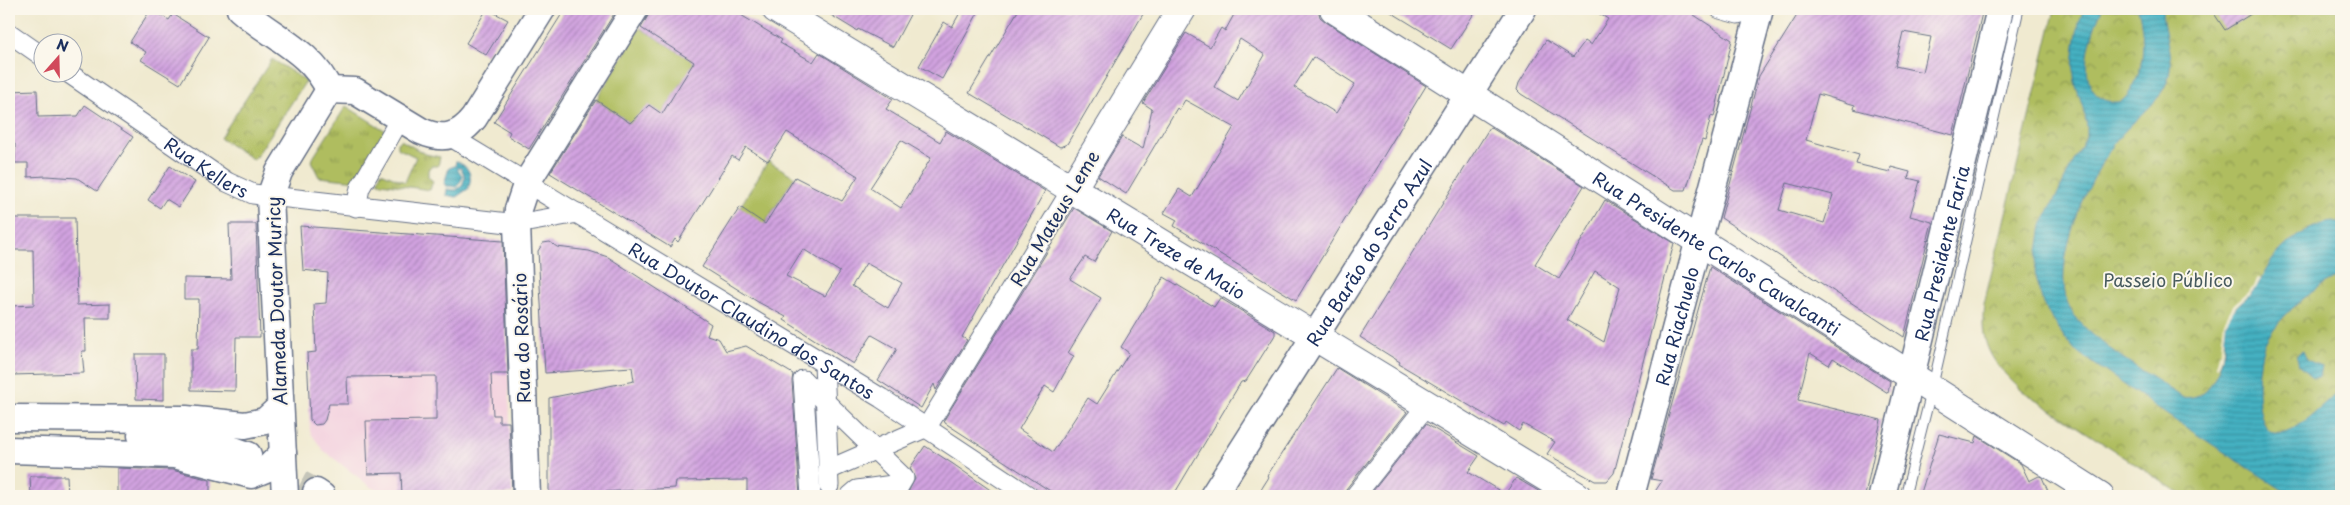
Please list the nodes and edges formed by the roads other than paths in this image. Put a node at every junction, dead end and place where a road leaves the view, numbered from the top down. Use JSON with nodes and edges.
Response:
{"nodes":[{"id":1,"x":240,"y":9,"type":"edge"},
{"id":2,"x":542,"y":9,"type":"edge"},
{"id":3,"x":635,"y":9,"type":"edge"},
{"id":4,"x":776,"y":9,"type":"edge"},
{"id":5,"x":1182,"y":9,"type":"edge"},
{"id":6,"x":1334,"y":9,"type":"edge"},
{"id":7,"x":1524,"y":9,"type":"edge"},
{"id":8,"x":1720,"y":9,"type":"edge"},
{"id":9,"x":1755,"y":9,"type":"edge"},
{"id":10,"x":1760,"y":9,"type":"edge"},
{"id":11,"x":2000,"y":9,"type":"edge"},
{"id":12,"x":2019,"y":9,"type":"edge"},
{"id":13,"x":9,"y":33,"type":"edge"},
{"id":14,"x":32,"y":49,"type":"edge"},
{"id":15,"x":82,"y":82,"type":"edge"},
{"id":16,"x":329,"y":90,"type":"junction"},
{"id":17,"x":1469,"y":94,"type":"junction"},
{"id":18,"x":400,"y":119,"type":"junction"},
{"id":19,"x":451,"y":137,"type":"junction"},
{"id":20,"x":527,"y":182,"type":"junction"},
{"id":21,"x":1072,"y":189,"type":"junction"},
{"id":22,"x":270,"y":197,"type":"junction"},
{"id":23,"x":356,"y":207,"type":"junction"},
{"id":24,"x":578,"y":213,"type":"junction"},
{"id":25,"x":516,"y":224,"type":"junction"},
{"id":26,"x":1700,"y":241,"type":"junction"},
{"id":27,"x":1315,"y":337,"type":"junction"},
{"id":28,"x":824,"y":363,"type":"junction"},
{"id":29,"x":1922,"y":383,"type":"junction"},
{"id":30,"x":1427,"y":405,"type":"junction"},
{"id":31,"x":280,"y":407,"type":"junction"},
{"id":32,"x":9,"y":418,"type":"edge"},
{"id":33,"x":927,"y":427,"type":"junction"},
{"id":34,"x":9,"y":433,"type":"edge"},
{"id":35,"x":9,"y":450,"type":"edge"},
{"id":36,"x":283,"y":453,"type":"junction"},
{"id":37,"x":248,"y":455,"type":"tunnel mouth"},
{"id":38,"x":285,"y":496,"type":"edge"},
{"id":39,"x":527,"y":496,"type":"edge"},
{"id":40,"x":812,"y":496,"type":"edge"},
{"id":41,"x":850,"y":496,"type":"edge"},
{"id":42,"x":1029,"y":496,"type":"edge"},
{"id":43,"x":1213,"y":496,"type":"edge"},
{"id":44,"x":1355,"y":496,"type":"edge"},
{"id":45,"x":1576,"y":496,"type":"edge"},
{"id":46,"x":1631,"y":496,"type":"edge"},
{"id":47,"x":1882,"y":496,"type":"edge"},
{"id":48,"x":1905,"y":496,"type":"edge"},
{"id":49,"x":2100,"y":496,"type":"edge"}],
"edges":[{"from":1,"to":16,"type":"street"},
{"from":2,"to":19,"type":"street"},
{"from":3,"to":20,"type":"street","name":"Rua do Rosário"},
{"from":4,"to":21,"type":"main road","name":"Rua Treze de Maio"},
{"from":5,"to":21,"type":"main road","name":"Rua Mateus Leme"},
{"from":6,"to":17,"type":"main road","name":"Rua Presidente Carlos Cavalcanti"},
{"from":7,"to":17,"type":"street","name":"Rua Barão do Serro Azul"},
{"from":8,"to":9,"type":"street"},
{"from":10,"to":26,"type":"street","name":"Rua Riachuelo"},
{"from":11,"to":29,"type":"street","name":"Rua Presidente Faria"},
{"from":12,"to":29,"type":"lane"},
{"from":13,"to":14,"type":"street"},
{"from":15,"to":22,"type":"street","name":"Rua Kellers"},
{"from":16,"to":18,"type":"street"},
{"from":16,"to":22,"type":"street","name":"Alameda Doutor Muricy"},
{"from":17,"to":26,"type":"main road","name":"Rua Presidente Carlos Cavalcanti"},
{"from":17,"to":27,"type":"street","name":"Rua Barão do Serro Azul"},
{"from":18,"to":19,"type":"street"},
{"from":18,"to":23,"type":"street"},
{"from":19,"to":20,"type":"street","name":"Rua Doutor Claudino dos Santos"},
{"from":20,"to":24,"type":"street","name":"Rua Doutor Claudino dos Santos"},
{"from":20,"to":25,"type":"street","name":"Rua do Rosário"},
{"from":21,"to":27,"type":"main road","name":"Rua Treze de Maio"},
{"from":21,"to":33,"type":"street","name":"Rua Mateus Leme"},
{"from":22,"to":23,"type":"street","name":"Rua Kellers"},
{"from":22,"to":31,"type":"street","name":"Alameda Doutor Muricy"},
{"from":23,"to":25,"type":"street","name":"Rua Kellers"},
{"from":24,"to":25,"type":"street"},
{"from":24,"to":28,"type":"street","name":"Rua Doutor Claudino dos Santos"},
{"from":25,"to":39,"type":"street","name":"Rua do Rosário"},
{"from":26,"to":29,"type":"main road","name":"Rua Presidente Carlos Cavalcanti"},
{"from":26,"to":46,"type":"street","name":"Rua Riachuelo"},
{"from":27,"to":30,"type":"main road","name":"Rua Treze de Maio"},
{"from":27,"to":43,"type":"street","name":"Rua Barão do Serro Azul"},
{"from":28,"to":33,"type":"street","name":"Rua Doutor Claudino dos Santos"},
{"from":28,"to":33,"type":"street"},
{"from":29,"to":47,"type":"street","name":"Rua Presidente Faria"},
{"from":29,"to":48,"type":"lane"},
{"from":29,"to":49,"type":"main road","name":"Rua Presidente Carlos Cavalcanti"},
{"from":30,"to":44,"type":"street"},
{"from":30,"to":45,"type":"main road","name":"Rua Treze de Maio"},
{"from":31,"to":32,"type":"street"},
{"from":31,"to":36,"type":"street","name":"Alameda Doutor Muricy"},
{"from":33,"to":42,"type":"street","name":"Rua Doutor Claudino dos Santos"},
{"from":34,"to":37,"type":"street"},
{"from":35,"to":36,"type":"street"},
{"from":36,"to":38,"type":"street","name":"Alameda Doutor Muricy"},
{"from":40,"to":41,"type":"street"}]}
